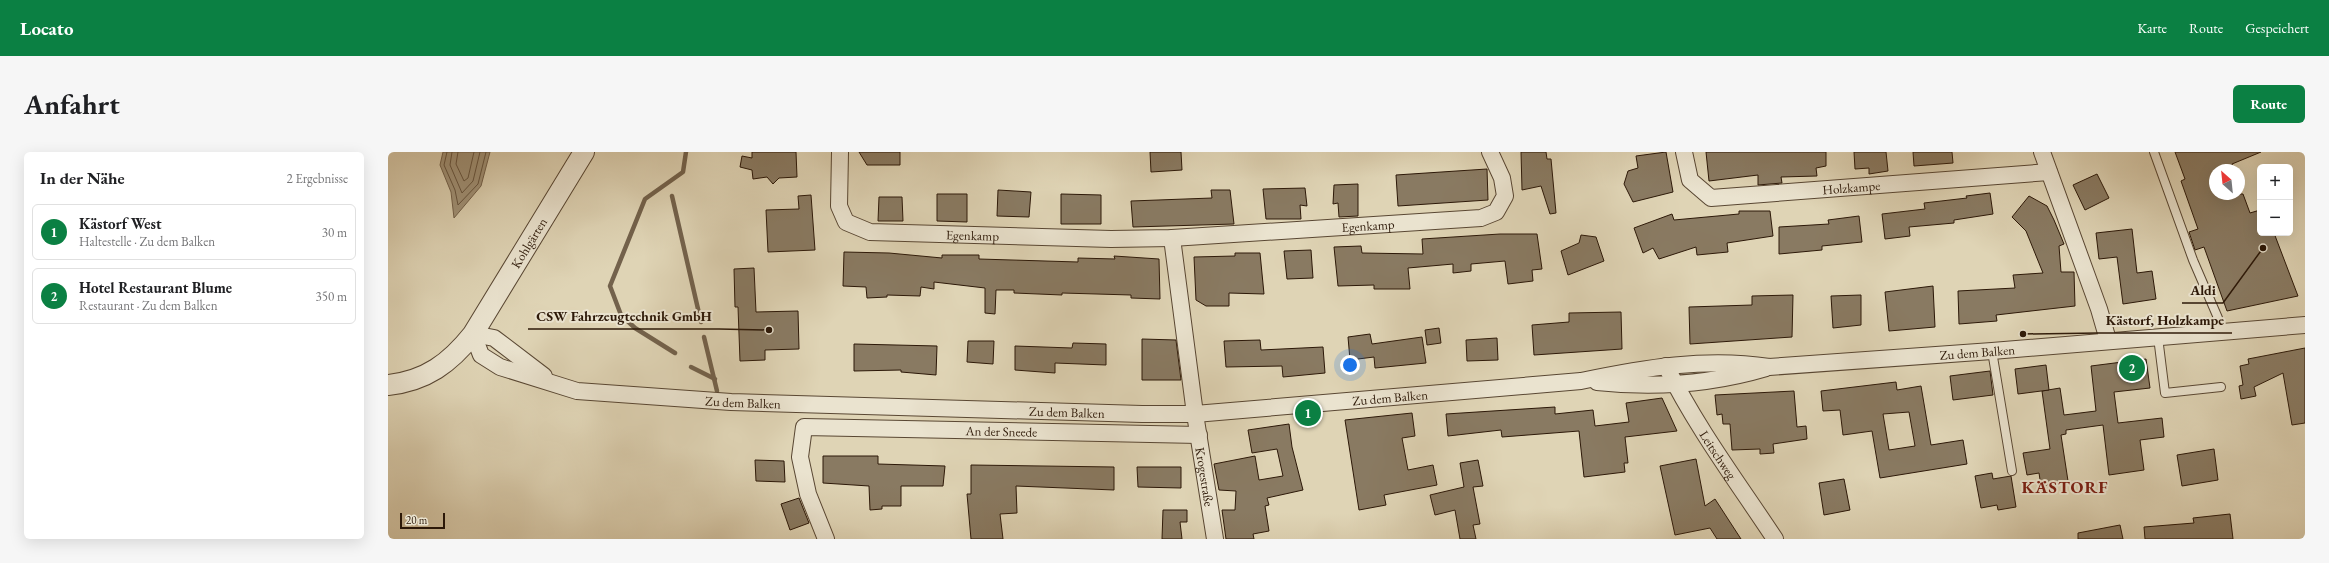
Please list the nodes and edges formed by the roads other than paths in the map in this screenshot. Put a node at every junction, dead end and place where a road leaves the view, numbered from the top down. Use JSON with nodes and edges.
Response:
{"nodes":[{"id":1,"x":584,"y":152,"type":"edge"},
{"id":2,"x":840,"y":152,"type":"edge"},
{"id":3,"x":1490,"y":152,"type":"edge"},
{"id":4,"x":1684,"y":152,"type":"edge"},
{"id":5,"x":2042,"y":152,"type":"edge"},
{"id":6,"x":2154,"y":152,"type":"edge"},
{"id":7,"x":2049,"y":172,"type":"junction"},
{"id":8,"x":1172,"y":238,"type":"junction"},
{"id":9,"x":2305,"y":325,"type":"edge"},
{"id":10,"x":2222,"y":333,"type":"junction"},
{"id":11,"x":473,"y":334,"type":"junction"},
{"id":12,"x":2158,"y":337,"type":"junction"},
{"id":13,"x":2108,"y":340,"type":"junction"},
{"id":14,"x":1992,"y":351,"type":"junction"},
{"id":15,"x":1666,"y":366,"type":"junction"},
{"id":16,"x":1769,"y":367,"type":"junction"},
{"id":17,"x":1581,"y":381,"type":"junction"},
{"id":18,"x":1675,"y":383,"type":"junction"},
{"id":19,"x":388,"y":385,"type":"edge"},
{"id":20,"x":2221,"y":387,"type":"dead end"},
{"id":21,"x":1195,"y":414,"type":"junction"},
{"id":22,"x":1198,"y":435,"type":"junction"},
{"id":23,"x":2012,"y":471,"type":"dead end"},
{"id":24,"x":826,"y":539,"type":"edge"},
{"id":25,"x":1215,"y":539,"type":"edge"},
{"id":26,"x":1775,"y":539,"type":"edge"}],
"edges":[{"from":1,"to":11,"type":"street","name":"Kohlgärten"},
{"from":2,"to":8,"type":"street","name":"Egenkamp"},
{"from":3,"to":8,"type":"street","name":"Egenkamp"},
{"from":4,"to":7,"type":"street","name":"Holzkampe"},
{"from":5,"to":7,"type":"street"},
{"from":6,"to":10,"type":"lane"},
{"from":7,"to":13,"type":"street"},
{"from":8,"to":21,"type":"street"},
{"from":9,"to":10,"type":"street","name":"Zu dem Balken"},
{"from":10,"to":12,"type":"street","name":"Zu dem Balken"},
{"from":11,"to":19,"type":"street","name":"Kohlgärten"},
{"from":11,"to":21,"type":"street","name":"Zu dem Balken"},
{"from":12,"to":13,"type":"street","name":"Zu dem Balken"},
{"from":12,"to":20,"type":"lane"},
{"from":13,"to":14,"type":"street","name":"Zu dem Balken"},
{"from":14,"to":16,"type":"street","name":"Zu dem Balken"},
{"from":14,"to":23,"type":"lane"},
{"from":15,"to":16,"type":"street","name":"Zu dem Balken"},
{"from":15,"to":17,"type":"street","name":"Zu dem Balken"},
{"from":15,"to":18,"type":"street","name":"Leitschweg"},
{"from":16,"to":18,"type":"street","name":"Zu dem Balken"},
{"from":17,"to":18,"type":"street","name":"Zu dem Balken"},
{"from":17,"to":21,"type":"street","name":"Zu dem Balken"},
{"from":18,"to":26,"type":"street","name":"Leitschweg"},
{"from":21,"to":22,"type":"street","name":"Krogestraße"},
{"from":22,"to":24,"type":"street","name":"An der Sneede"},
{"from":22,"to":25,"type":"street","name":"Krogestraße"}]}
